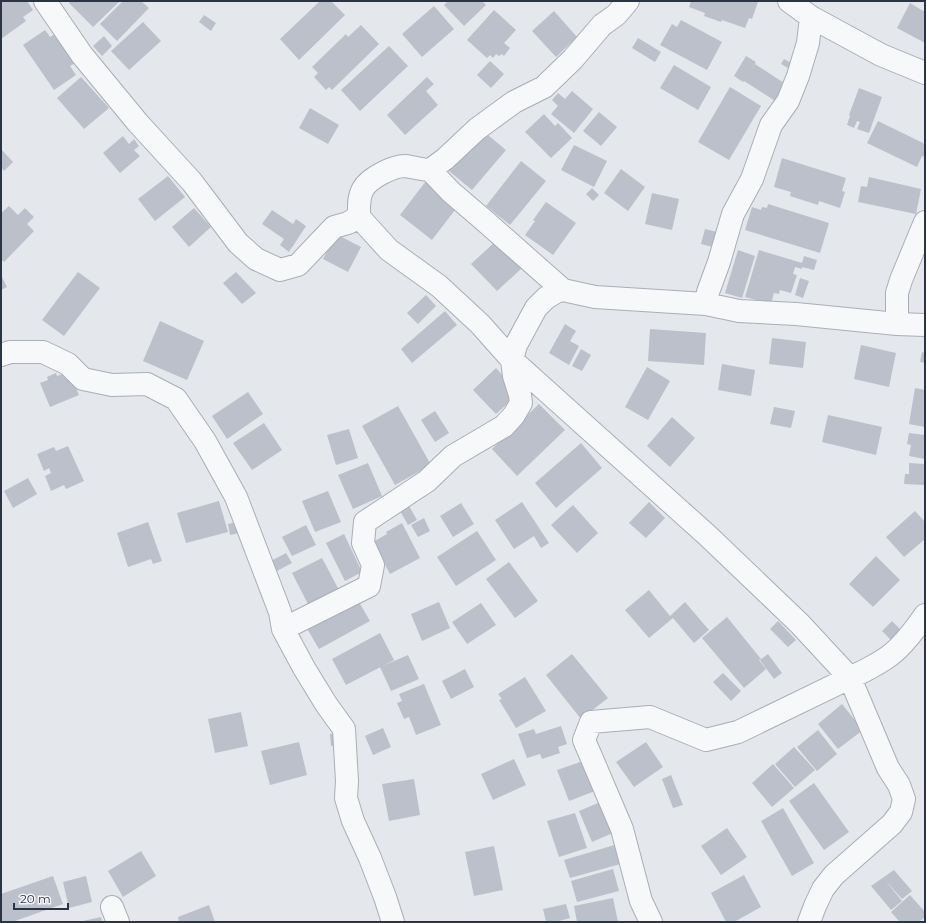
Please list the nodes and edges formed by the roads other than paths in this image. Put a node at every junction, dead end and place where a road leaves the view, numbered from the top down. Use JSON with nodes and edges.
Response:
{"nodes":[{"id":1,"x":45,"y":1,"type":"edge"},
{"id":2,"x":628,"y":1,"type":"edge"},
{"id":3,"x":789,"y":1,"type":"edge"},
{"id":4,"x":811,"y":17,"type":"junction"},
{"id":5,"x":925,"y":73,"type":"edge"},
{"id":6,"x":430,"y":170,"type":"junction"},
{"id":7,"x":359,"y":217,"type":"junction"},
{"id":8,"x":925,"y":222,"type":"edge"},
{"id":9,"x":563,"y":290,"type":"junction"},
{"id":10,"x":706,"y":304,"type":"junction"},
{"id":11,"x":897,"y":324,"type":"junction"},
{"id":12,"x":925,"y":325,"type":"edge"},
{"id":13,"x":1,"y":355,"type":"edge"},
{"id":14,"x":512,"y":360,"type":"junction"},
{"id":15,"x":925,"y":615,"type":"edge"},
{"id":16,"x":283,"y":629,"type":"junction"},
{"id":17,"x":850,"y":678,"type":"junction"},
{"id":18,"x":393,"y":922,"type":"edge"},
{"id":19,"x":651,"y":922,"type":"edge"},
{"id":20,"x":809,"y":922,"type":"edge"}],
"edges":[{"from":1,"to":7,"type":"street"},
{"from":2,"to":6,"type":"street"},
{"from":3,"to":4,"type":"street"},
{"from":4,"to":5,"type":"street"},
{"from":4,"to":10,"type":"street"},
{"from":6,"to":7,"type":"street"},
{"from":6,"to":9,"type":"street"},
{"from":7,"to":14,"type":"street"},
{"from":8,"to":11,"type":"street"},
{"from":9,"to":10,"type":"street"},
{"from":9,"to":14,"type":"street"},
{"from":10,"to":11,"type":"street"},
{"from":11,"to":12,"type":"street"},
{"from":13,"to":16,"type":"street"},
{"from":14,"to":16,"type":"street"},
{"from":14,"to":17,"type":"street"},
{"from":15,"to":17,"type":"street"},
{"from":16,"to":18,"type":"street"},
{"from":17,"to":19,"type":"street"},
{"from":17,"to":20,"type":"street"}]}
